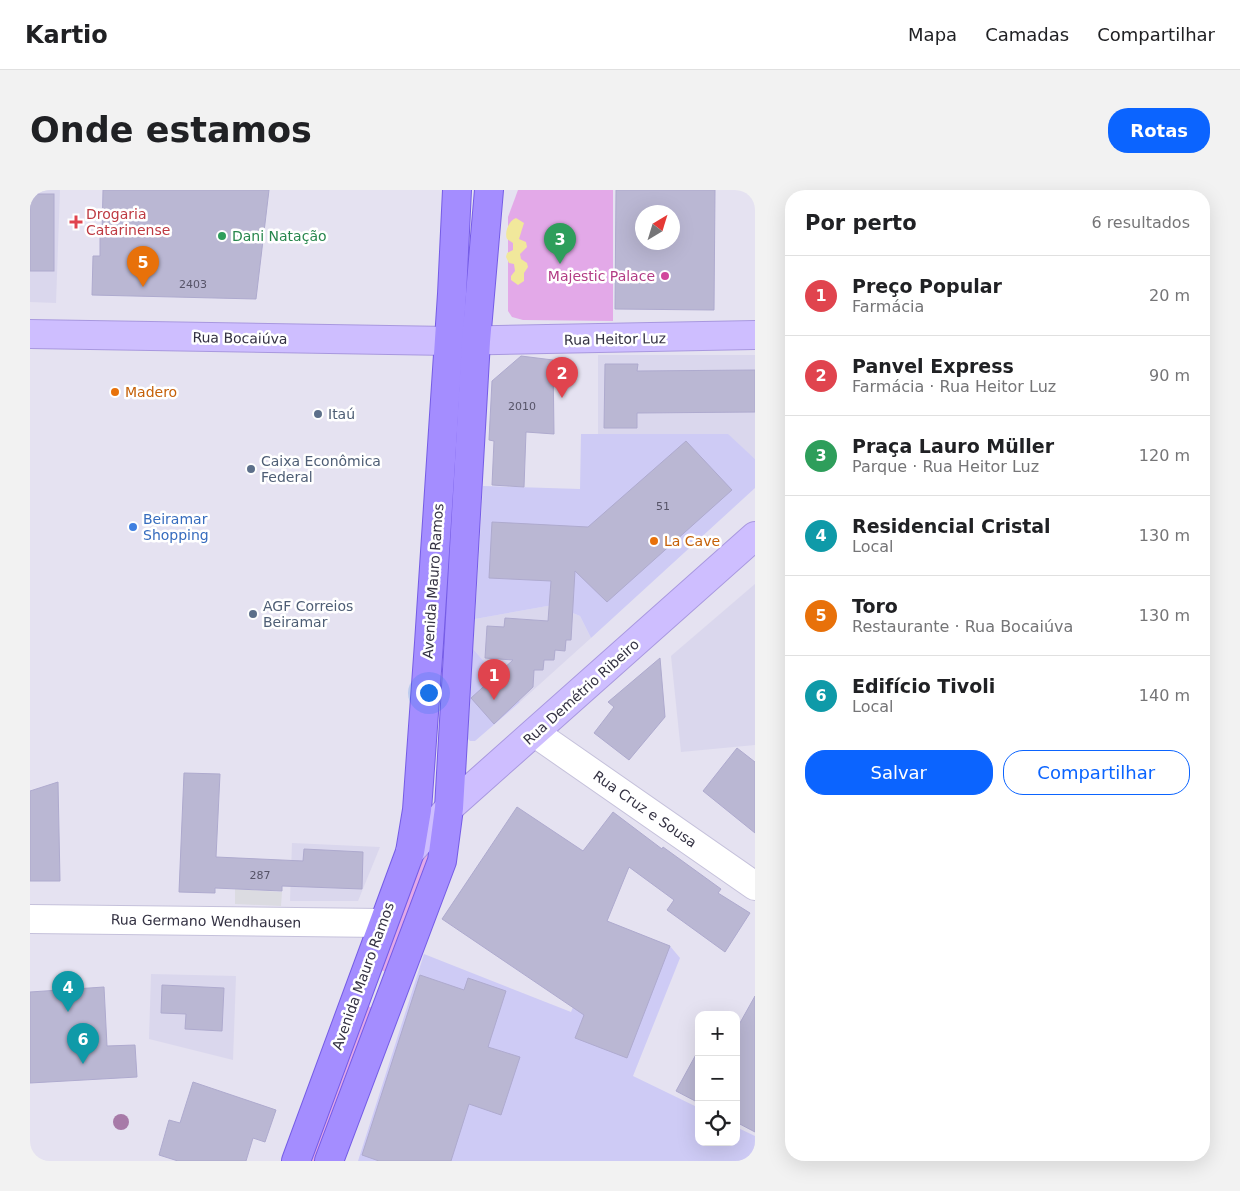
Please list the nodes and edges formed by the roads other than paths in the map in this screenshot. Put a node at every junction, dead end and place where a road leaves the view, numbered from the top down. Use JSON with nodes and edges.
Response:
{"nodes":[{"id":1,"x":456,"y":190,"type":"edge"},
{"id":2,"x":489,"y":190,"type":"edge"},
{"id":3,"x":30,"y":334,"type":"edge"},
{"id":4,"x":755,"y":335,"type":"edge"},
{"id":5,"x":449,"y":341,"type":"junction"},
{"id":6,"x":476,"y":341,"type":"junction"},
{"id":7,"x":755,"y":536,"type":"edge"},
{"id":8,"x":535,"y":733,"type":"junction"},
{"id":9,"x":449,"y":808,"type":"junction"},
{"id":10,"x":410,"y":852,"type":"junction"},
{"id":11,"x":755,"y":886,"type":"edge"},
{"id":12,"x":30,"y":920,"type":"edge"},
{"id":13,"x":382,"y":923,"type":"junction"},
{"id":14,"x":296,"y":1161,"type":"edge"},
{"id":15,"x":329,"y":1161,"type":"edge"}],
"edges":[{"from":1,"to":5,"type":"main road","name":"Avenida Mauro Ramos"},
{"from":2,"to":6,"type":"main road","name":"Avenida Mauro Ramos"},
{"from":3,"to":5,"type":"main road","name":"Rua Bocaiúva"},
{"from":4,"to":6,"type":"main road","name":"Rua Heitor Luz"},
{"from":5,"to":6,"type":"main road","name":"Rua Bocaiúva"},
{"from":5,"to":10,"type":"main road","name":"Avenida Mauro Ramos"},
{"from":6,"to":9,"type":"main road","name":"Avenida Mauro Ramos"},
{"from":7,"to":8,"type":"main road","name":"Rua Demétrio Ribeiro"},
{"from":8,"to":9,"type":"main road","name":"Rua Demétrio Ribeiro"},
{"from":8,"to":11,"type":"street","name":"Rua Cruz e Sousa"},
{"from":9,"to":10,"type":"main road","name":"Rua Demétrio Ribeiro"},
{"from":9,"to":15,"type":"main road","name":"Avenida Mauro Ramos"},
{"from":10,"to":13,"type":"main road","name":"Avenida Mauro Ramos"},
{"from":12,"to":13,"type":"street","name":"Rua Germano Wendhausen"},
{"from":13,"to":14,"type":"main road","name":"Avenida Mauro Ramos"}]}
